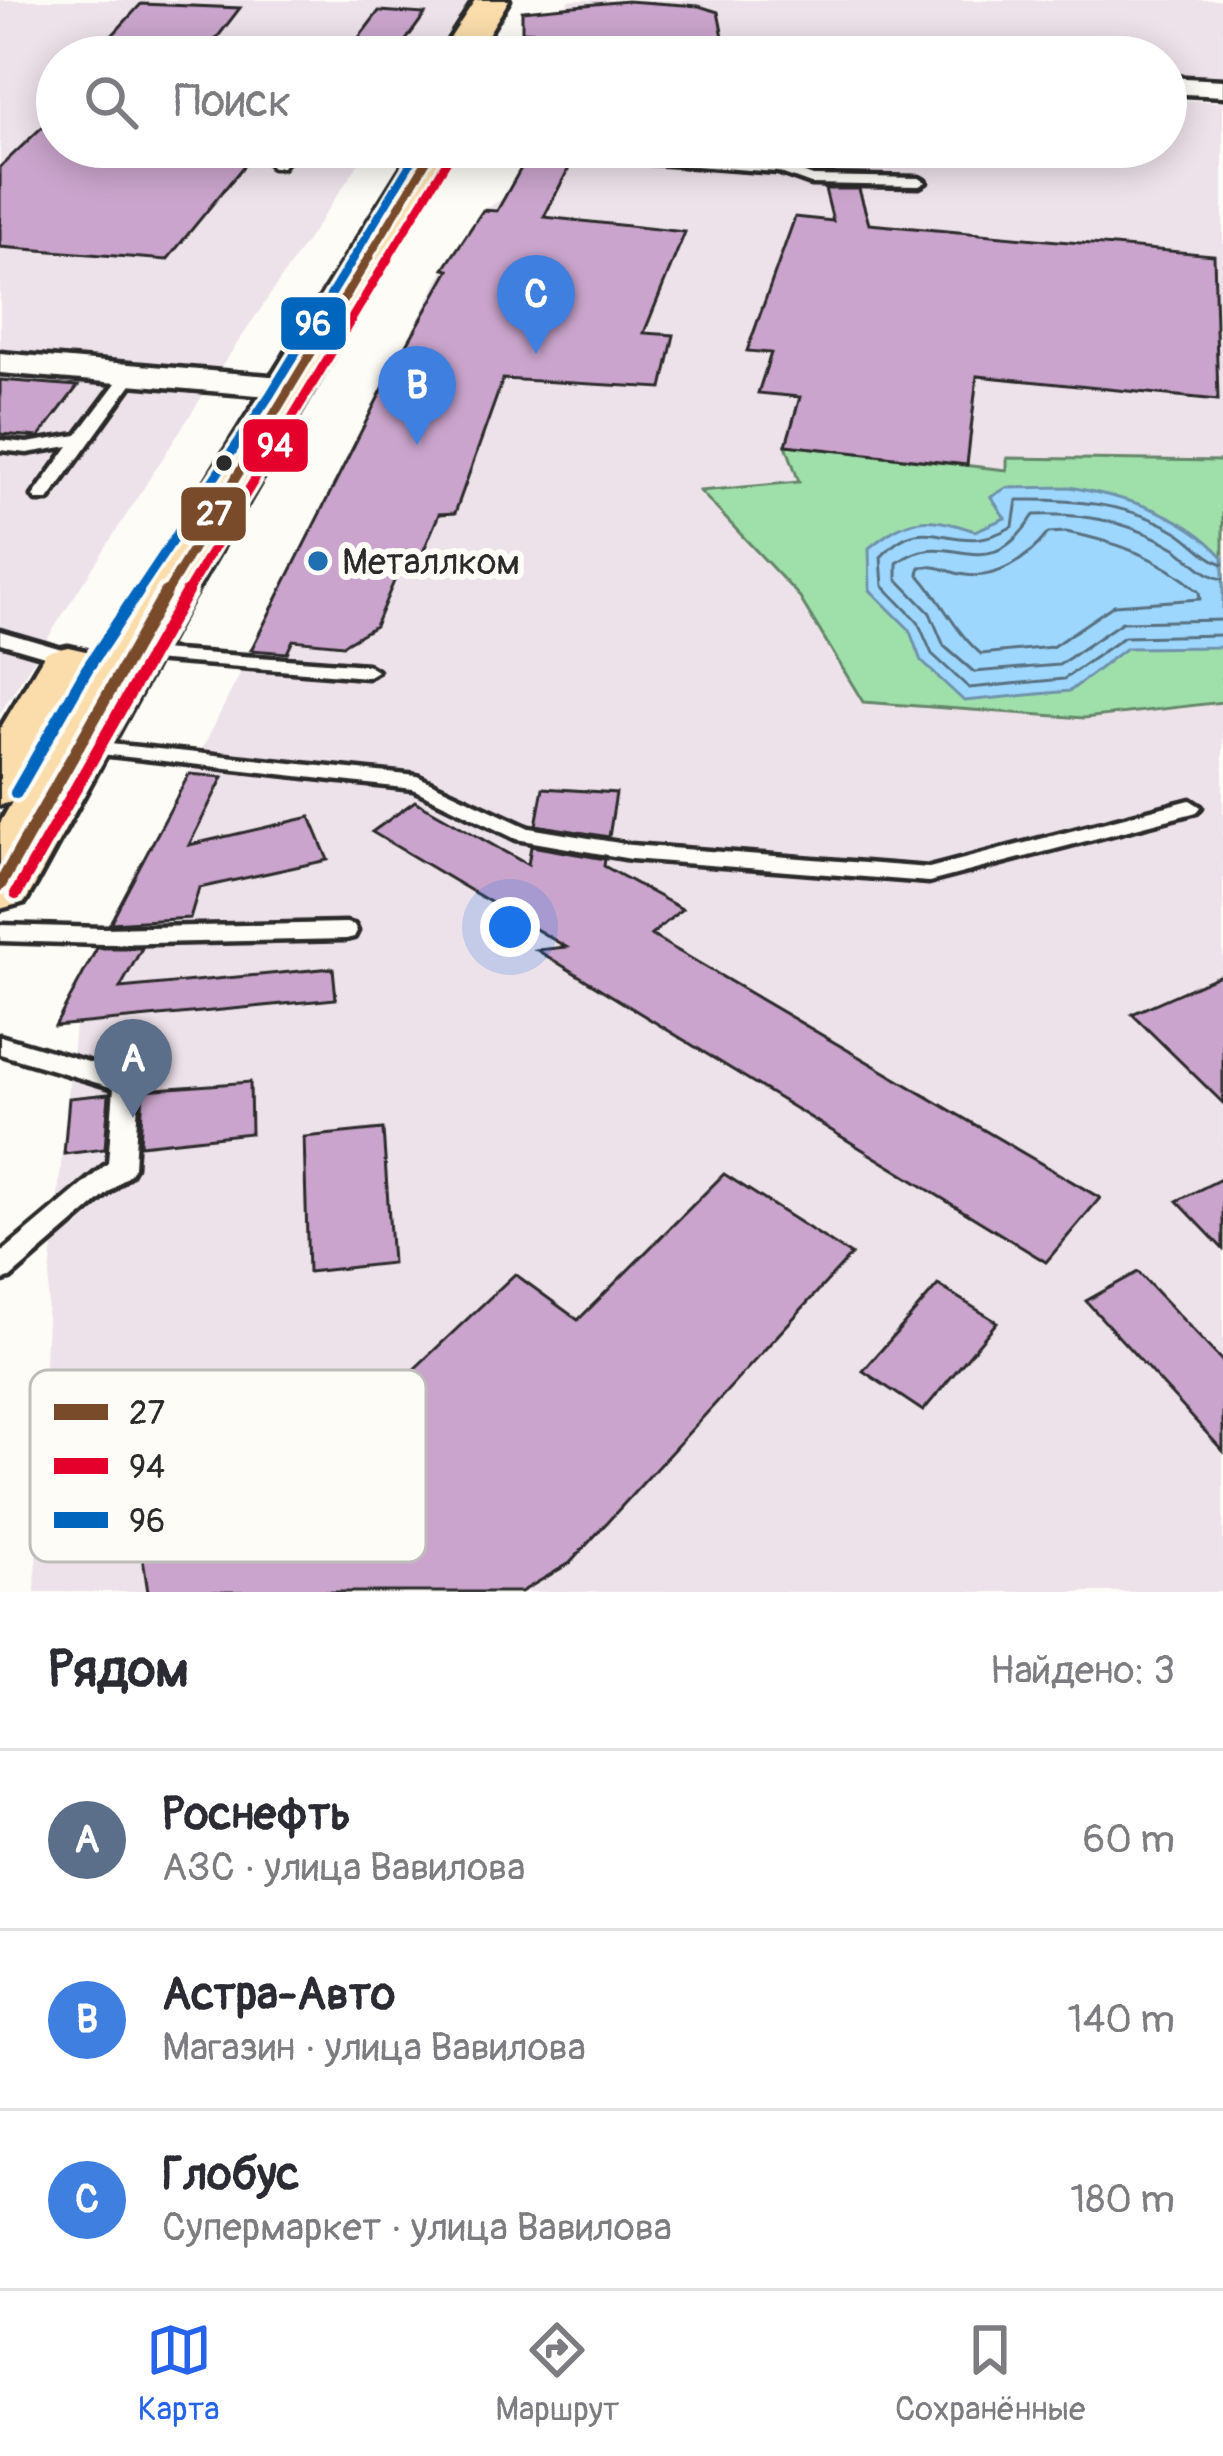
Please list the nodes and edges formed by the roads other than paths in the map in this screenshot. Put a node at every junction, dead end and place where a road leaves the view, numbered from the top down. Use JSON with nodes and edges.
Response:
{"nodes":[{"id":1,"x":493,"y":0,"type":"edge"},
{"id":2,"x":523,"y":0,"type":"edge"},
{"id":3,"x":470,"y":36,"type":"edge"},
{"id":4,"x":501,"y":36,"type":"edge"},
{"id":5,"x":1187,"y":87,"type":"edge"},
{"id":6,"x":1223,"y":88,"type":"edge"},
{"id":7,"x":389,"y":168,"type":"edge"},
{"id":8,"x":421,"y":168,"type":"edge"},
{"id":9,"x":780,"y":168,"type":"edge"},
{"id":10,"x":919,"y":182,"type":"dead end"},
{"id":11,"x":0,"y":363,"type":"edge"},
{"id":12,"x":131,"y":374,"type":"junction"},
{"id":13,"x":274,"y":387,"type":"junction"},
{"id":14,"x":82,"y":439,"type":"junction"},
{"id":15,"x":0,"y":445,"type":"edge"},
{"id":16,"x":42,"y":496,"type":"dead end"},
{"id":17,"x":0,"y":637,"type":"edge"},
{"id":18,"x":126,"y":654,"type":"junction"},
{"id":19,"x":72,"y":658,"type":"junction"},
{"id":20,"x":367,"y":670,"type":"dead end"},
{"id":21,"x":74,"y":746,"type":"junction"},
{"id":22,"x":0,"y":784,"type":"edge"},
{"id":23,"x":1190,"y":807,"type":"dead end"},
{"id":24,"x":0,"y":886,"type":"edge"},
{"id":25,"x":346,"y":931,"type":"dead end"},
{"id":26,"x":0,"y":932,"type":"edge"},
{"id":27,"x":0,"y":1045,"type":"edge"},
{"id":28,"x":0,"y":1270,"type":"edge"}],
"edges":[{"from":1,"to":3,"type":"main road"},
{"from":2,"to":4,"type":"main road"},
{"from":5,"to":6,"type":"street"},
{"from":7,"to":13,"type":"main road"},
{"from":8,"to":13,"type":"main road"},
{"from":9,"to":10,"type":"lane"},
{"from":11,"to":12,"type":"street"},
{"from":12,"to":13,"type":"street"},
{"from":12,"to":14,"type":"lane"},
{"from":13,"to":18,"type":"main road"},
{"from":13,"to":19,"type":"main road"},
{"from":14,"to":15,"type":"lane"},
{"from":14,"to":16,"type":"lane"},
{"from":17,"to":19,"type":"lane"},
{"from":18,"to":20,"type":"lane"},
{"from":18,"to":21,"type":"main road"},
{"from":19,"to":22,"type":"main road"},
{"from":21,"to":23,"type":"lane"},
{"from":21,"to":24,"type":"main road"},
{"from":25,"to":26,"type":"lane"},
{"from":27,"to":28,"type":"lane"}]}
